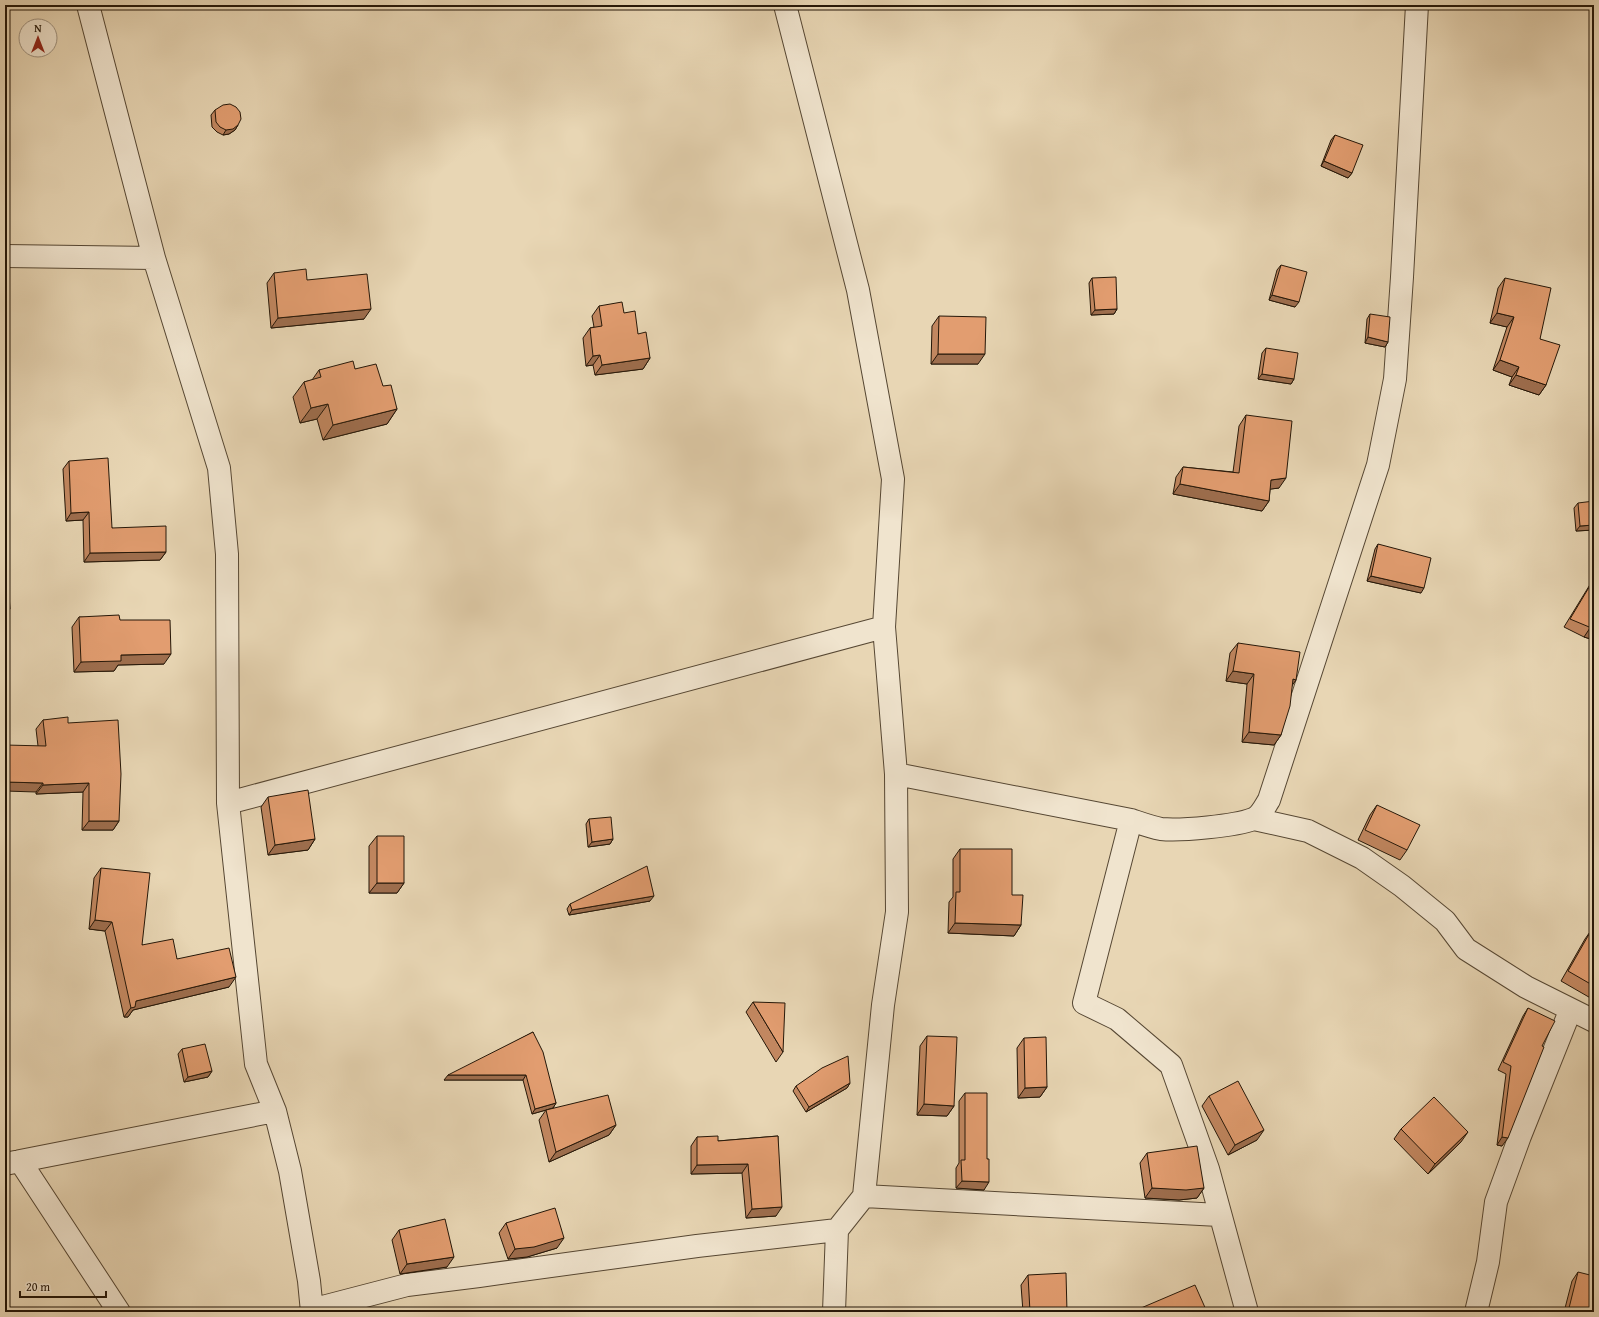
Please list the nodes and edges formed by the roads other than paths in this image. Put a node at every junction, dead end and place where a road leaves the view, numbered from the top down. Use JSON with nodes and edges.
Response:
{"nodes":[{"id":1,"x":88,"y":5,"type":"edge"},
{"id":2,"x":785,"y":5,"type":"edge"},
{"id":3,"x":1416,"y":5,"type":"edge"},
{"id":4,"x":5,"y":256,"type":"edge"},
{"id":5,"x":154,"y":258,"type":"junction"},
{"id":6,"x":884,"y":627,"type":"junction"},
{"id":7,"x":896,"y":774,"type":"junction"},
{"id":8,"x":228,"y":803,"type":"junction"},
{"id":9,"x":1254,"y":819,"type":"junction"},
{"id":10,"x":1131,"y":820,"type":"junction"},
{"id":11,"x":1570,"y":1010,"type":"junction"},
{"id":12,"x":1594,"y":1021,"type":"edge"},
{"id":13,"x":275,"y":1111,"type":"junction"},
{"id":14,"x":13,"y":1162,"type":"edge"},
{"id":15,"x":864,"y":1196,"type":"junction"},
{"id":16,"x":1220,"y":1215,"type":"junction"},
{"id":17,"x":837,"y":1230,"type":"junction"},
{"id":18,"x":312,"y":1311,"type":"edge"},
{"id":19,"x":119,"y":1312,"type":"edge"},
{"id":20,"x":834,"y":1312,"type":"edge"},
{"id":21,"x":1247,"y":1312,"type":"edge"},
{"id":22,"x":1476,"y":1312,"type":"edge"}],
"edges":[{"from":1,"to":5,"type":"street"},
{"from":2,"to":6,"type":"street"},
{"from":3,"to":9,"type":"street"},
{"from":4,"to":5,"type":"street"},
{"from":5,"to":8,"type":"street"},
{"from":6,"to":7,"type":"street"},
{"from":6,"to":8,"type":"street"},
{"from":7,"to":10,"type":"street"},
{"from":7,"to":15,"type":"street"},
{"from":8,"to":13,"type":"street"},
{"from":9,"to":10,"type":"street"},
{"from":9,"to":11,"type":"street"},
{"from":10,"to":16,"type":"street"},
{"from":11,"to":12,"type":"street"},
{"from":11,"to":22,"type":"street"},
{"from":13,"to":14,"type":"street"},
{"from":13,"to":18,"type":"street"},
{"from":14,"to":19,"type":"street"},
{"from":15,"to":16,"type":"street"},
{"from":15,"to":17,"type":"street"},
{"from":16,"to":21,"type":"street"},
{"from":17,"to":18,"type":"street"},
{"from":17,"to":20,"type":"street"}]}
